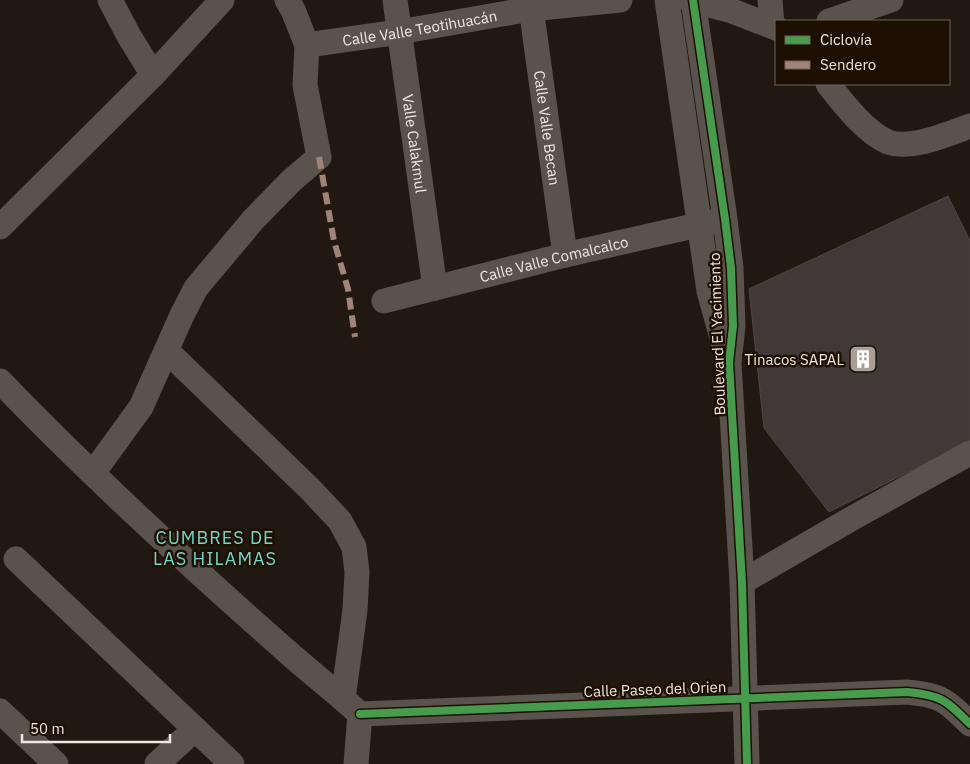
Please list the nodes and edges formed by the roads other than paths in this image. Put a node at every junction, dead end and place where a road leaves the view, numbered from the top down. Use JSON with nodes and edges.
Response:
{"nodes":[{"id":1,"x":110,"y":0,"type":"edge"},
{"id":2,"x":222,"y":0,"type":"edge"},
{"id":3,"x":287,"y":0,"type":"edge"},
{"id":4,"x":395,"y":0,"type":"edge"},
{"id":5,"x":620,"y":0,"type":"edge"},
{"id":6,"x":667,"y":0,"type":"edge"},
{"id":7,"x":692,"y":0,"type":"edge"},
{"id":8,"x":770,"y":0,"type":"edge"},
{"id":9,"x":891,"y":0,"type":"edge"},
{"id":10,"x":531,"y":4,"type":"edge"},
{"id":11,"x":832,"y":20,"type":"edge"},
{"id":12,"x":774,"y":26,"type":"edge"},
{"id":13,"x":399,"y":32,"type":"junction"},
{"id":14,"x":307,"y":44,"type":"junction"},
{"id":15,"x":154,"y":75,"type":"junction"},
{"id":16,"x":829,"y":85,"type":"edge"},
{"id":17,"x":970,"y":126,"type":"edge"},
{"id":18,"x":5,"y":213,"type":"edge"},
{"id":19,"x":726,"y":219,"type":"junction"},
{"id":20,"x":699,"y":224,"type":"junction"},
{"id":21,"x":565,"y":255,"type":"junction"},
{"id":22,"x":435,"y":288,"type":"junction"},
{"id":23,"x":384,"y":301,"type":"dead end"},
{"id":24,"x":166,"y":351,"type":"junction"},
{"id":25,"x":729,"y":363,"type":"junction"},
{"id":26,"x":0,"y":381,"type":"edge"},
{"id":27,"x":970,"y":452,"type":"edge"},
{"id":28,"x":93,"y":473,"type":"junction"},
{"id":29,"x":16,"y":559,"type":"dead end"},
{"id":30,"x":742,"y":582,"type":"junction"},
{"id":31,"x":746,"y":699,"type":"junction"},
{"id":32,"x":352,"y":706,"type":"junction"},
{"id":33,"x":0,"y":711,"type":"edge"},
{"id":34,"x":970,"y":724,"type":"edge"},
{"id":35,"x":195,"y":730,"type":"junction"},
{"id":36,"x":56,"y":764,"type":"edge"},
{"id":37,"x":156,"y":764,"type":"edge"},
{"id":38,"x":232,"y":764,"type":"edge"},
{"id":39,"x":356,"y":764,"type":"edge"},
{"id":40,"x":747,"y":764,"type":"edge"}],
"edges":[{"from":1,"to":15,"type":"street"},
{"from":2,"to":15,"type":"street"},
{"from":3,"to":14,"type":"street"},
{"from":4,"to":13,"type":"street","name":"Valle Calakmul"},
{"from":5,"to":10,"type":"street","name":"Calle Valle Teotihuacán"},
{"from":6,"to":20,"type":"street","name":"Boulevard El Yacimiento"},
{"from":7,"to":12,"type":"street"},
{"from":7,"to":19,"type":"street","name":"Boulevard El Yacimiento"},
{"from":8,"to":12,"type":"street"},
{"from":9,"to":11,"type":"street"},
{"from":10,"to":13,"type":"street","name":"Calle Valle Teotihuacán"},
{"from":10,"to":21,"type":"street","name":"Calle Valle Becan"},
{"from":13,"to":14,"type":"street","name":"Calle Valle Teotihuacán"},
{"from":13,"to":22,"type":"street","name":"Valle Calakmul"},
{"from":14,"to":24,"type":"street"},
{"from":15,"to":18,"type":"street"},
{"from":16,"to":17,"type":"street"},
{"from":19,"to":20,"type":"street","name":"Calle Valle Comalcalco"},
{"from":19,"to":25,"type":"street","name":"Boulevard El Yacimiento"},
{"from":20,"to":21,"type":"street","name":"Calle Valle Comalcalco"},
{"from":20,"to":25,"type":"street","name":"Boulevard El Yacimiento"},
{"from":21,"to":22,"type":"street","name":"Calle Valle Comalcalco"},
{"from":22,"to":23,"type":"street","name":"Calle Valle Comalcalco"},
{"from":24,"to":28,"type":"street"},
{"from":24,"to":32,"type":"street"},
{"from":25,"to":30,"type":"street","name":"Boulevard El Yacimiento"},
{"from":26,"to":28,"type":"street"},
{"from":27,"to":30,"type":"street"},
{"from":28,"to":32,"type":"street"},
{"from":29,"to":35,"type":"street"},
{"from":30,"to":31,"type":"street","name":"Boulevard El Yacimiento"},
{"from":31,"to":32,"type":"street","name":"Calle Paseo del Orien"},
{"from":31,"to":34,"type":"street","name":"Calle Paseo del Orien"},
{"from":31,"to":40,"type":"street","name":"Boulevard El Yacimiento"},
{"from":32,"to":39,"type":"street"},
{"from":33,"to":36,"type":"street"},
{"from":35,"to":37,"type":"street"},
{"from":35,"to":38,"type":"street"}]}
